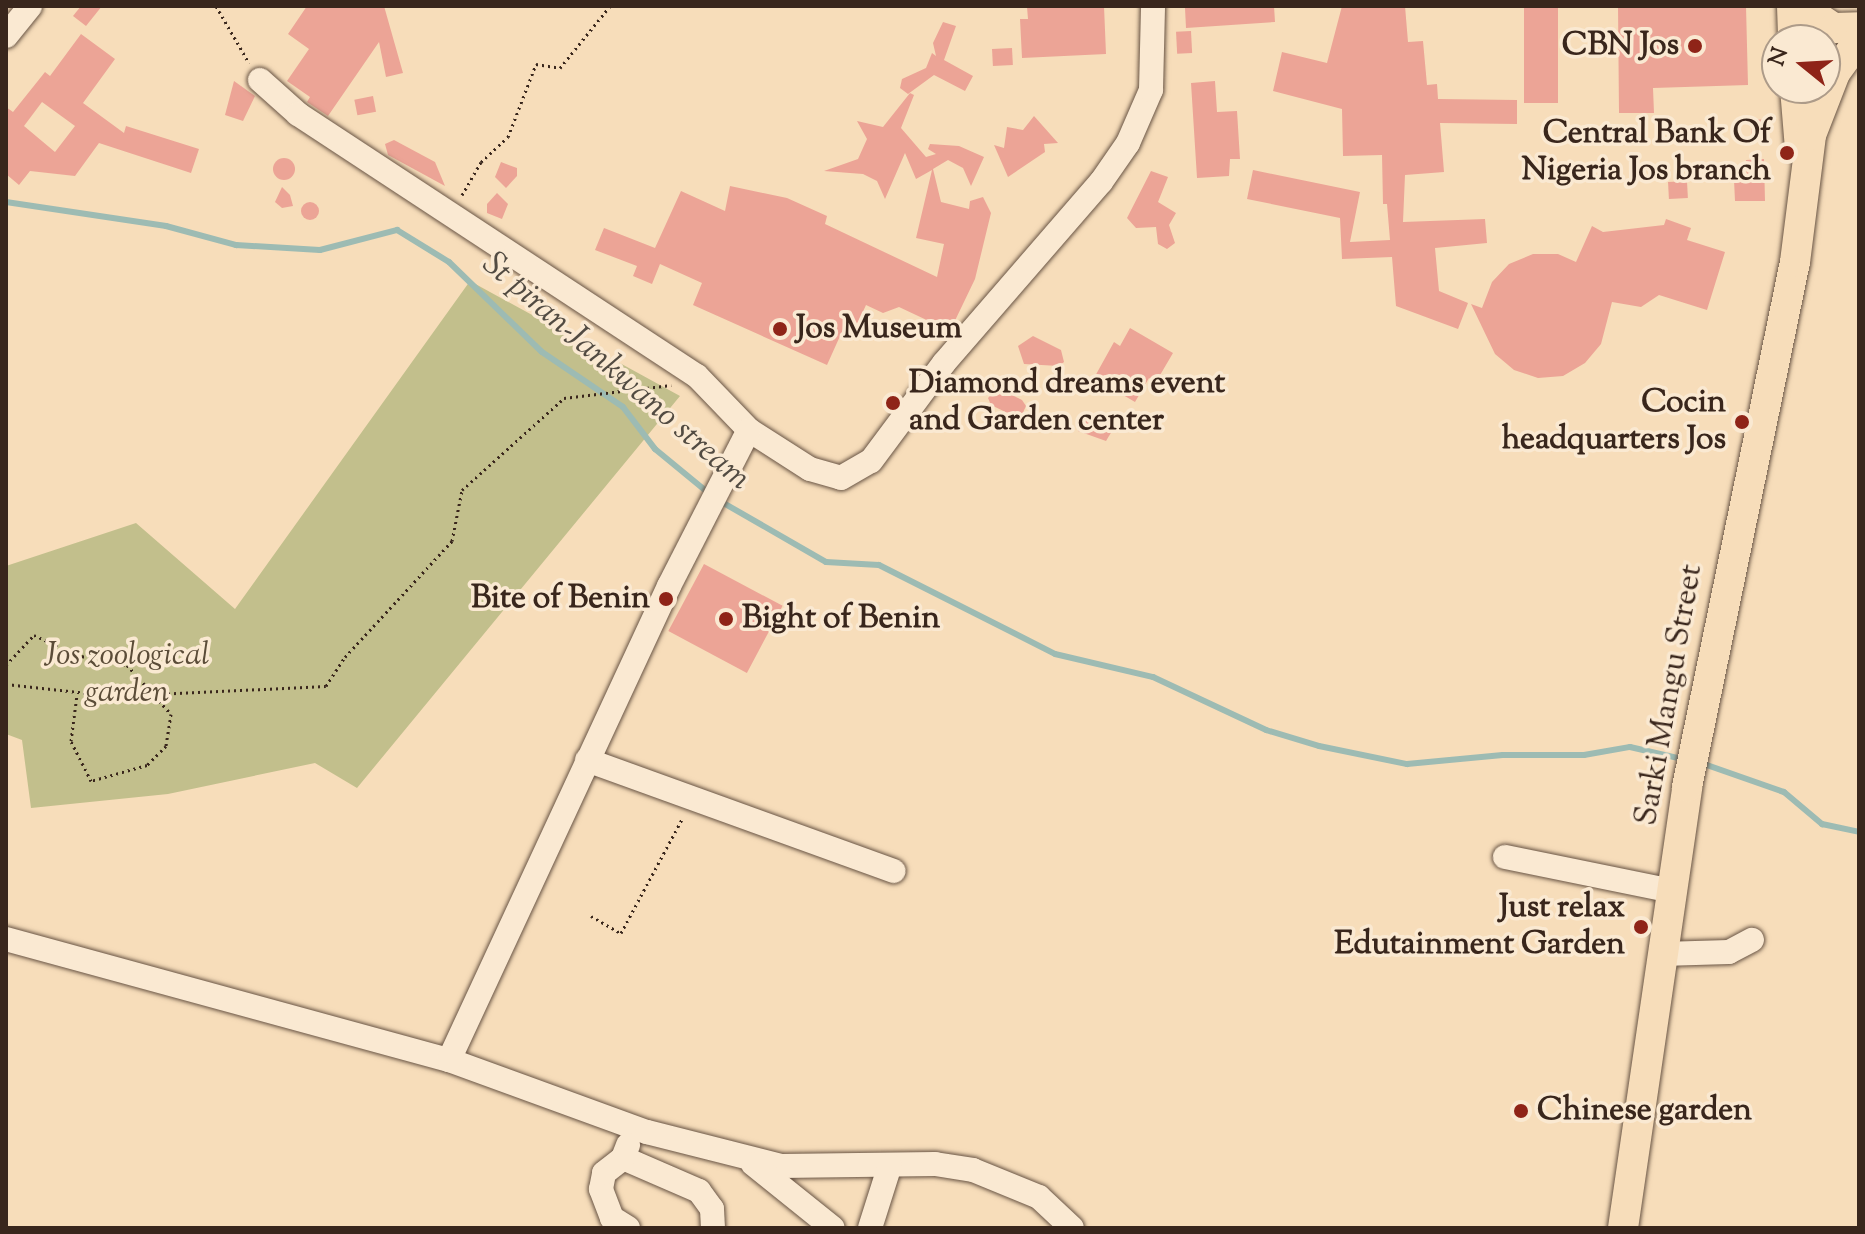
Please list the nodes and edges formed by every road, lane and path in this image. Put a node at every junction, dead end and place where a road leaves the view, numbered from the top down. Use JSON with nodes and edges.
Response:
{"nodes":[{"id":1,"x":30,"y":6,"type":"edge"},
{"id":2,"x":216,"y":6,"type":"edge"},
{"id":3,"x":610,"y":6,"type":"edge"},
{"id":4,"x":1153,"y":6,"type":"edge"},
{"id":5,"x":1801,"y":6,"type":"edge"},
{"id":6,"x":1853,"y":34,"type":"edge"},
{"id":7,"x":6,"y":36,"type":"edge"},
{"id":8,"x":260,"y":80,"type":"joint"},
{"id":9,"x":1796,"y":104,"type":"edge"},
{"id":10,"x":1803,"y":179,"type":"junction"},
{"id":11,"x":452,"y":212,"type":"junction"},
{"id":12,"x":697,"y":376,"type":"junction"},
{"id":13,"x":749,"y":430,"type":"junction"},
{"id":14,"x":6,"y":665,"type":"edge"},
{"id":15,"x":6,"y":684,"type":"edge"},
{"id":16,"x":77,"y":694,"type":"junction"},
{"id":17,"x":154,"y":694,"type":"junction"},
{"id":18,"x":587,"y":760,"type":"junction"},
{"id":19,"x":693,"y":798,"type":"junction"},
{"id":20,"x":1505,"y":857,"type":"dead end"},
{"id":21,"x":893,"y":871,"type":"dead end"},
{"id":22,"x":1672,"y":891,"type":"junction"},
{"id":23,"x":591,"y":916,"type":"dead end"},
{"id":24,"x":6,"y":939,"type":"edge"},
{"id":25,"x":1752,"y":940,"type":"dead end"},
{"id":26,"x":1662,"y":954,"type":"junction"},
{"id":27,"x":449,"y":1060,"type":"junction"},
{"id":28,"x":635,"y":1128,"type":"junction"},
{"id":29,"x":741,"y":1155,"type":"junction"},
{"id":30,"x":623,"y":1158,"type":"junction"},
{"id":31,"x":890,"y":1165,"type":"junction"},
{"id":32,"x":628,"y":1228,"type":"edge"},
{"id":33,"x":713,"y":1228,"type":"edge"},
{"id":34,"x":833,"y":1228,"type":"edge"},
{"id":35,"x":870,"y":1228,"type":"edge"},
{"id":36,"x":1072,"y":1228,"type":"edge"},
{"id":37,"x":1623,"y":1228,"type":"edge"}],
"edges":[{"from":1,"to":7,"type":"street"},
{"from":2,"to":8,"type":"path"},
{"from":3,"to":11,"type":"path"},
{"from":4,"to":13,"type":"street"},
{"from":5,"to":6,"type":"main road"},
{"from":6,"to":10,"type":"main road"},
{"from":8,"to":11,"type":"street"},
{"from":9,"to":10,"type":"main road"},
{"from":10,"to":22,"type":"main road","name":"Sarki Mangu Street"},
{"from":11,"to":12,"type":"street"},
{"from":12,"to":13,"type":"street"},
{"from":12,"to":17,"type":"path"},
{"from":13,"to":18,"type":"street"},
{"from":14,"to":17,"type":"path"},
{"from":15,"to":16,"type":"path"},
{"from":16,"to":17,"type":"path"},
{"from":16,"to":17,"type":"path"},
{"from":18,"to":19,"type":"street"},
{"from":18,"to":27,"type":"street"},
{"from":19,"to":21,"type":"street"},
{"from":19,"to":23,"type":"path"},
{"from":20,"to":22,"type":"street"},
{"from":22,"to":26,"type":"main road","name":"Sarki Mangu Street"},
{"from":24,"to":27,"type":"street"},
{"from":25,"to":26,"type":"street"},
{"from":26,"to":37,"type":"main road","name":"Sarki Mangu Street"},
{"from":27,"to":28,"type":"street"},
{"from":28,"to":29,"type":"street"},
{"from":28,"to":30,"type":"street"},
{"from":29,"to":31,"type":"street"},
{"from":29,"to":34,"type":"street"},
{"from":30,"to":32,"type":"street"},
{"from":30,"to":33,"type":"street"},
{"from":31,"to":35,"type":"street"},
{"from":31,"to":36,"type":"street"}]}
